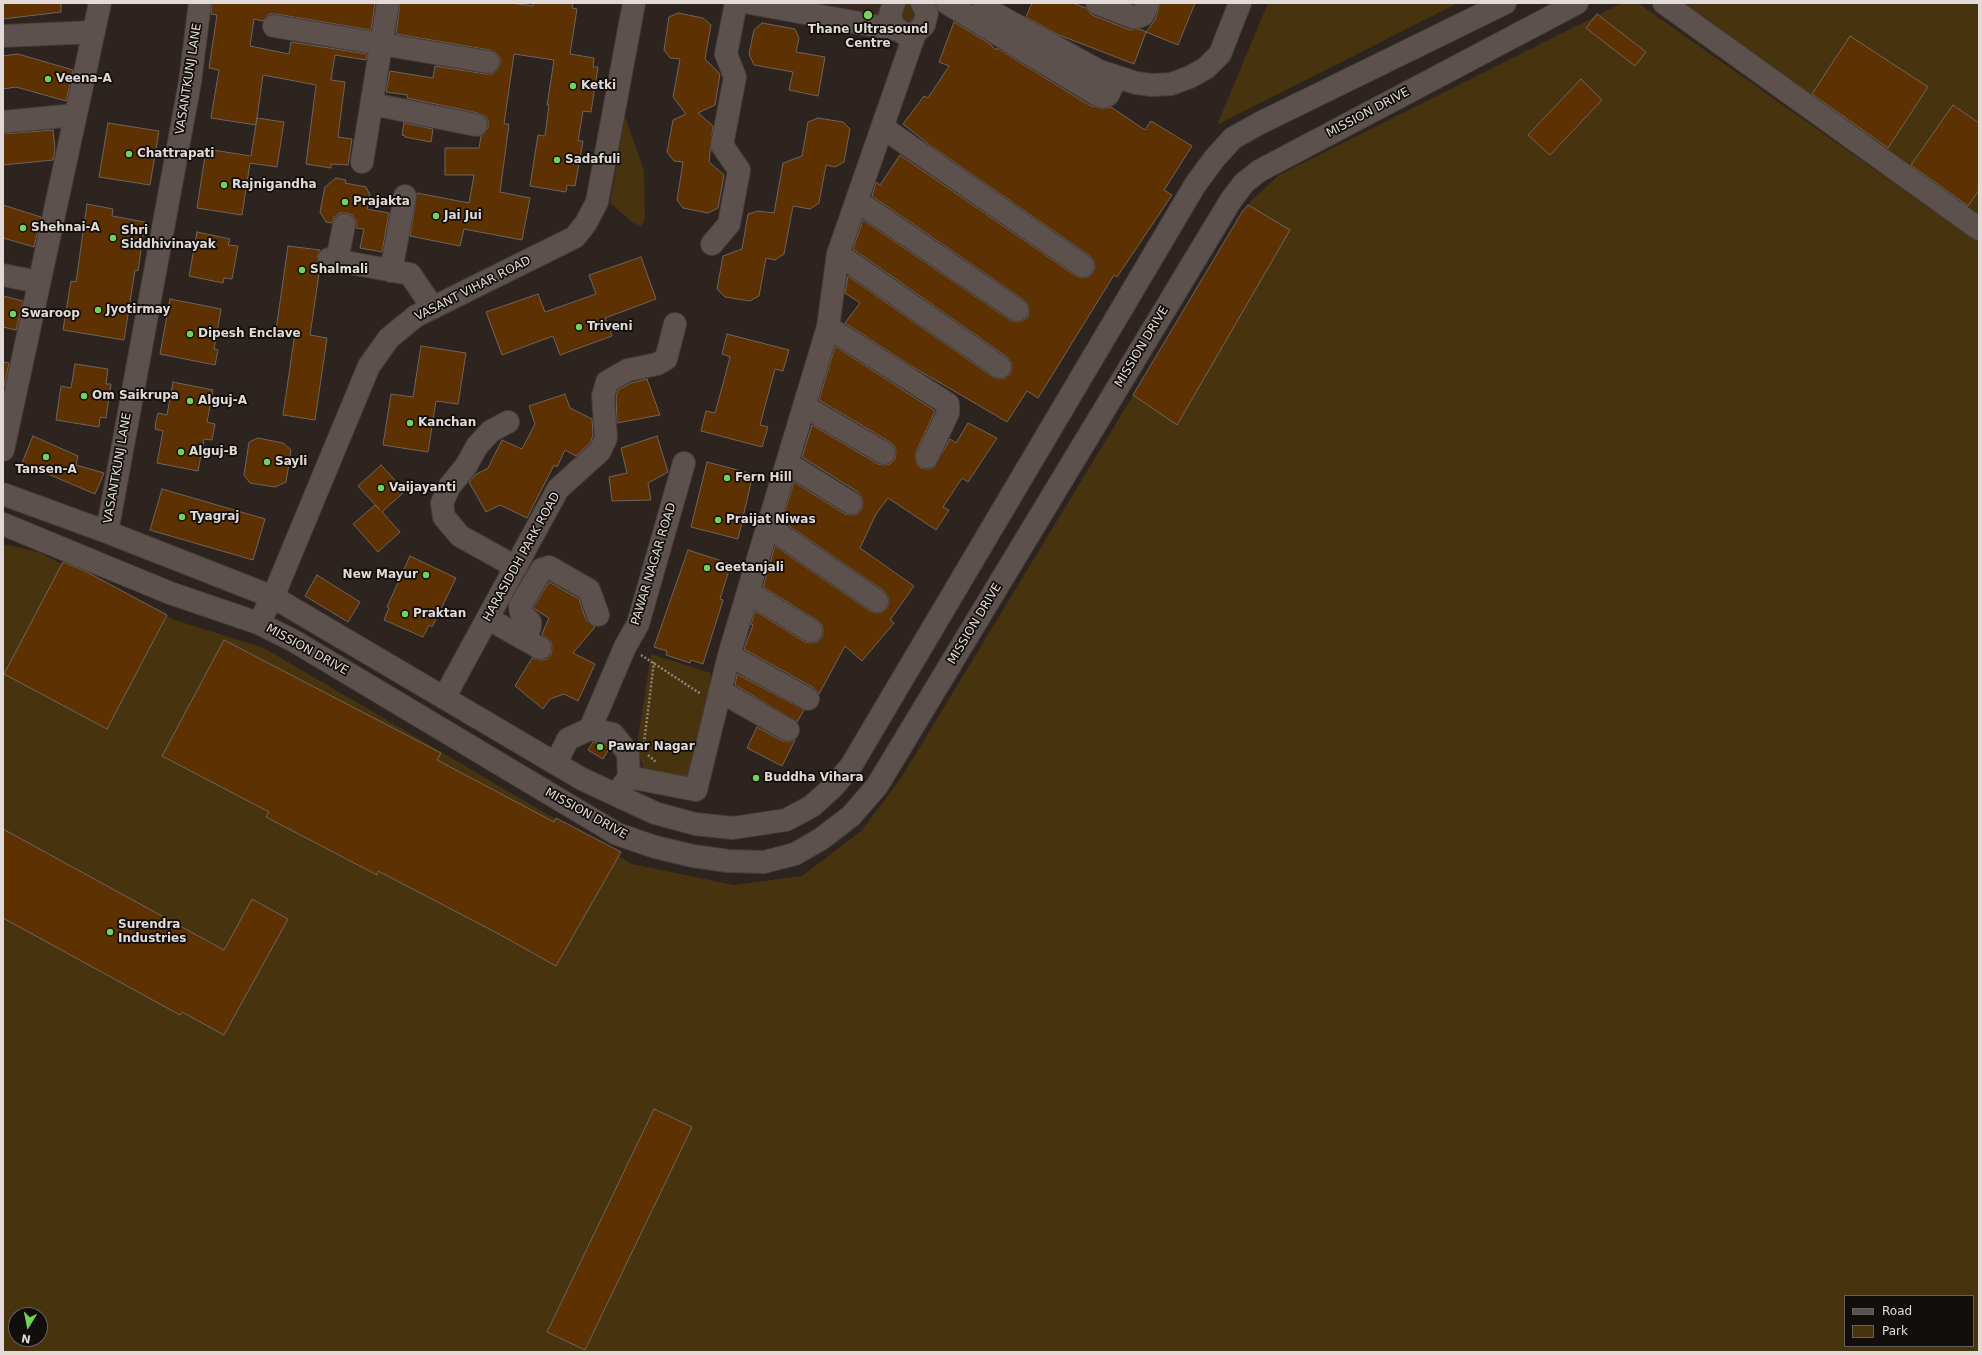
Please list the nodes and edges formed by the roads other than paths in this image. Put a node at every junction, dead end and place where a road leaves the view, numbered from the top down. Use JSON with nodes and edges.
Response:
{"nodes":[{"id":1,"x":100,"y":3,"type":"edge"},
{"id":2,"x":200,"y":3,"type":"edge"},
{"id":3,"x":388,"y":3,"type":"edge"},
{"id":4,"x":634,"y":3,"type":"edge"},
{"id":5,"x":736,"y":3,"type":"edge"},
{"id":6,"x":750,"y":3,"type":"edge"},
{"id":7,"x":894,"y":3,"type":"edge"},
{"id":8,"x":947,"y":3,"type":"edge"},
{"id":9,"x":984,"y":3,"type":"edge"},
{"id":10,"x":1097,"y":3,"type":"edge"},
{"id":11,"x":1148,"y":3,"type":"edge"},
{"id":12,"x":1240,"y":3,"type":"edge"},
{"id":13,"x":1505,"y":3,"type":"edge"},
{"id":14,"x":1664,"y":3,"type":"edge"},
{"id":15,"x":925,"y":4,"type":"edge"},
{"id":16,"x":1567,"y":5,"type":"edge"},
{"id":17,"x":274,"y":26,"type":"dead end"},
{"id":18,"x":906,"y":31,"type":"junction"},
{"id":19,"x":94,"y":32,"type":"junction"},
{"id":20,"x":3,"y":36,"type":"edge"},
{"id":21,"x":382,"y":45,"type":"junction"},
{"id":22,"x":488,"y":62,"type":"dead end"},
{"id":23,"x":1116,"y":78,"type":"junction"},
{"id":24,"x":372,"y":104,"type":"junction"},
{"id":25,"x":75,"y":115,"type":"junction"},
{"id":26,"x":3,"y":122,"type":"edge"},
{"id":27,"x":476,"y":125,"type":"dead end"},
{"id":28,"x":882,"y":128,"type":"junction"},
{"id":29,"x":362,"y":162,"type":"dead end"},
{"id":30,"x":405,"y":196,"type":"dead end"},
{"id":31,"x":857,"y":200,"type":"junction"},
{"id":32,"x":344,"y":225,"type":"dead end"},
{"id":33,"x":1979,"y":229,"type":"edge"},
{"id":34,"x":712,"y":244,"type":"dead end"},
{"id":35,"x":838,"y":254,"type":"junction"},
{"id":36,"x":1083,"y":266,"type":"dead end"},
{"id":37,"x":391,"y":271,"type":"junction"},
{"id":38,"x":3,"y":275,"type":"edge"},
{"id":39,"x":38,"y":282,"type":"junction"},
{"id":40,"x":433,"y":308,"type":"junction"},
{"id":41,"x":1017,"y":310,"type":"dead end"},
{"id":42,"x":675,"y":324,"type":"dead end"},
{"id":43,"x":828,"y":327,"type":"junction"},
{"id":44,"x":1000,"y":367,"type":"dead end"},
{"id":45,"x":804,"y":406,"type":"junction"},
{"id":46,"x":508,"y":422,"type":"dead end"},
{"id":47,"x":3,"y":450,"type":"edge"},
{"id":48,"x":884,"y":453,"type":"dead end"},
{"id":49,"x":927,"y":457,"type":"dead end"},
{"id":50,"x":684,"y":463,"type":"dead end"},
{"id":51,"x":787,"y":463,"type":"junction"},
{"id":52,"x":3,"y":494,"type":"edge"},
{"id":53,"x":851,"y":503,"type":"dead end"},
{"id":54,"x":3,"y":524,"type":"edge"},
{"id":55,"x":769,"y":527,"type":"junction"},
{"id":56,"x":106,"y":532,"type":"junction"},
{"id":57,"x":516,"y":567,"type":"junction"},
{"id":58,"x":749,"y":593,"type":"junction"},
{"id":59,"x":273,"y":597,"type":"junction"},
{"id":60,"x":877,"y":601,"type":"dead end"},
{"id":61,"x":598,"y":615,"type":"dead end"},
{"id":62,"x":489,"y":619,"type":"junction"},
{"id":63,"x":258,"y":623,"type":"junction"},
{"id":64,"x":811,"y":631,"type":"dead end"},
{"id":65,"x":729,"y":655,"type":"junction"},
{"id":66,"x":718,"y":697,"type":"junction"},
{"id":67,"x":444,"y":698,"type":"junction"},
{"id":68,"x":808,"y":700,"type":"dead end"},
{"id":69,"x":590,"y":729,"type":"junction"},
{"id":70,"x":788,"y":730,"type":"dead end"},
{"id":71,"x":556,"y":763,"type":"junction"},
{"id":72,"x":629,"y":777,"type":"junction"},
{"id":73,"x":607,"y":791,"type":"junction"},
{"id":74,"x":583,"y":815,"type":"junction"}],
"edges":[{"from":1,"to":19,"type":"street"},
{"from":2,"to":56,"type":"street","name":"VASANTKUNJ LANE"},
{"from":3,"to":21,"type":"street"},
{"from":4,"to":40,"type":"street","name":"VASANT VIHAR ROAD"},
{"from":5,"to":34,"type":"street"},
{"from":6,"to":18,"type":"street"},
{"from":7,"to":18,"type":"street"},
{"from":8,"to":23,"type":"street"},
{"from":9,"to":23,"type":"street"},
{"from":10,"to":11,"type":"street"},
{"from":12,"to":23,"type":"street"},
{"from":13,"to":73,"type":"street"},
{"from":14,"to":33,"type":"street"},
{"from":15,"to":18,"type":"street"},
{"from":16,"to":74,"type":"street","name":"MISSION DRIVE"},
{"from":17,"to":21,"type":"street"},
{"from":18,"to":28,"type":"street"},
{"from":19,"to":20,"type":"street"},
{"from":19,"to":25,"type":"street"},
{"from":21,"to":22,"type":"street"},
{"from":21,"to":24,"type":"street"},
{"from":24,"to":27,"type":"street"},
{"from":24,"to":29,"type":"street"},
{"from":25,"to":26,"type":"street"},
{"from":25,"to":39,"type":"street"},
{"from":28,"to":31,"type":"street"},
{"from":28,"to":36,"type":"street"},
{"from":30,"to":37,"type":"street"},
{"from":31,"to":35,"type":"street"},
{"from":31,"to":41,"type":"street"},
{"from":32,"to":37,"type":"street"},
{"from":35,"to":43,"type":"street"},
{"from":35,"to":44,"type":"street"},
{"from":37,"to":40,"type":"street"},
{"from":38,"to":39,"type":"street"},
{"from":39,"to":47,"type":"street"},
{"from":40,"to":59,"type":"street","name":"VASANT VIHAR ROAD"},
{"from":42,"to":57,"type":"street","name":"HARASIDDH PARK ROAD"},
{"from":43,"to":45,"type":"street"},
{"from":43,"to":49,"type":"street"},
{"from":45,"to":48,"type":"street"},
{"from":45,"to":51,"type":"street"},
{"from":46,"to":57,"type":"street"},
{"from":50,"to":69,"type":"street","name":"PAWAR NAGAR ROAD"},
{"from":51,"to":53,"type":"street"},
{"from":51,"to":55,"type":"street"},
{"from":52,"to":56,"type":"street"},
{"from":54,"to":63,"type":"street","name":"MISSION DRIVE"},
{"from":55,"to":58,"type":"street"},
{"from":55,"to":60,"type":"street"},
{"from":56,"to":59,"type":"street"},
{"from":57,"to":62,"type":"street","name":"HARASIDDH PARK ROAD"},
{"from":58,"to":64,"type":"street"},
{"from":58,"to":65,"type":"street"},
{"from":59,"to":63,"type":"street","name":"MISSION DRIVE"},
{"from":59,"to":67,"type":"street"},
{"from":61,"to":62,"type":"street"},
{"from":62,"to":67,"type":"street","name":"HARASIDDH PARK ROAD"},
{"from":63,"to":74,"type":"street","name":"MISSION DRIVE"},
{"from":65,"to":66,"type":"street"},
{"from":65,"to":68,"type":"street"},
{"from":66,"to":70,"type":"street"},
{"from":66,"to":72,"type":"street"},
{"from":67,"to":71,"type":"street"},
{"from":69,"to":71,"type":"street"},
{"from":69,"to":72,"type":"street"},
{"from":71,"to":73,"type":"street"},
{"from":72,"to":73,"type":"street"},
{"from":73,"to":74,"type":"street"}]}
